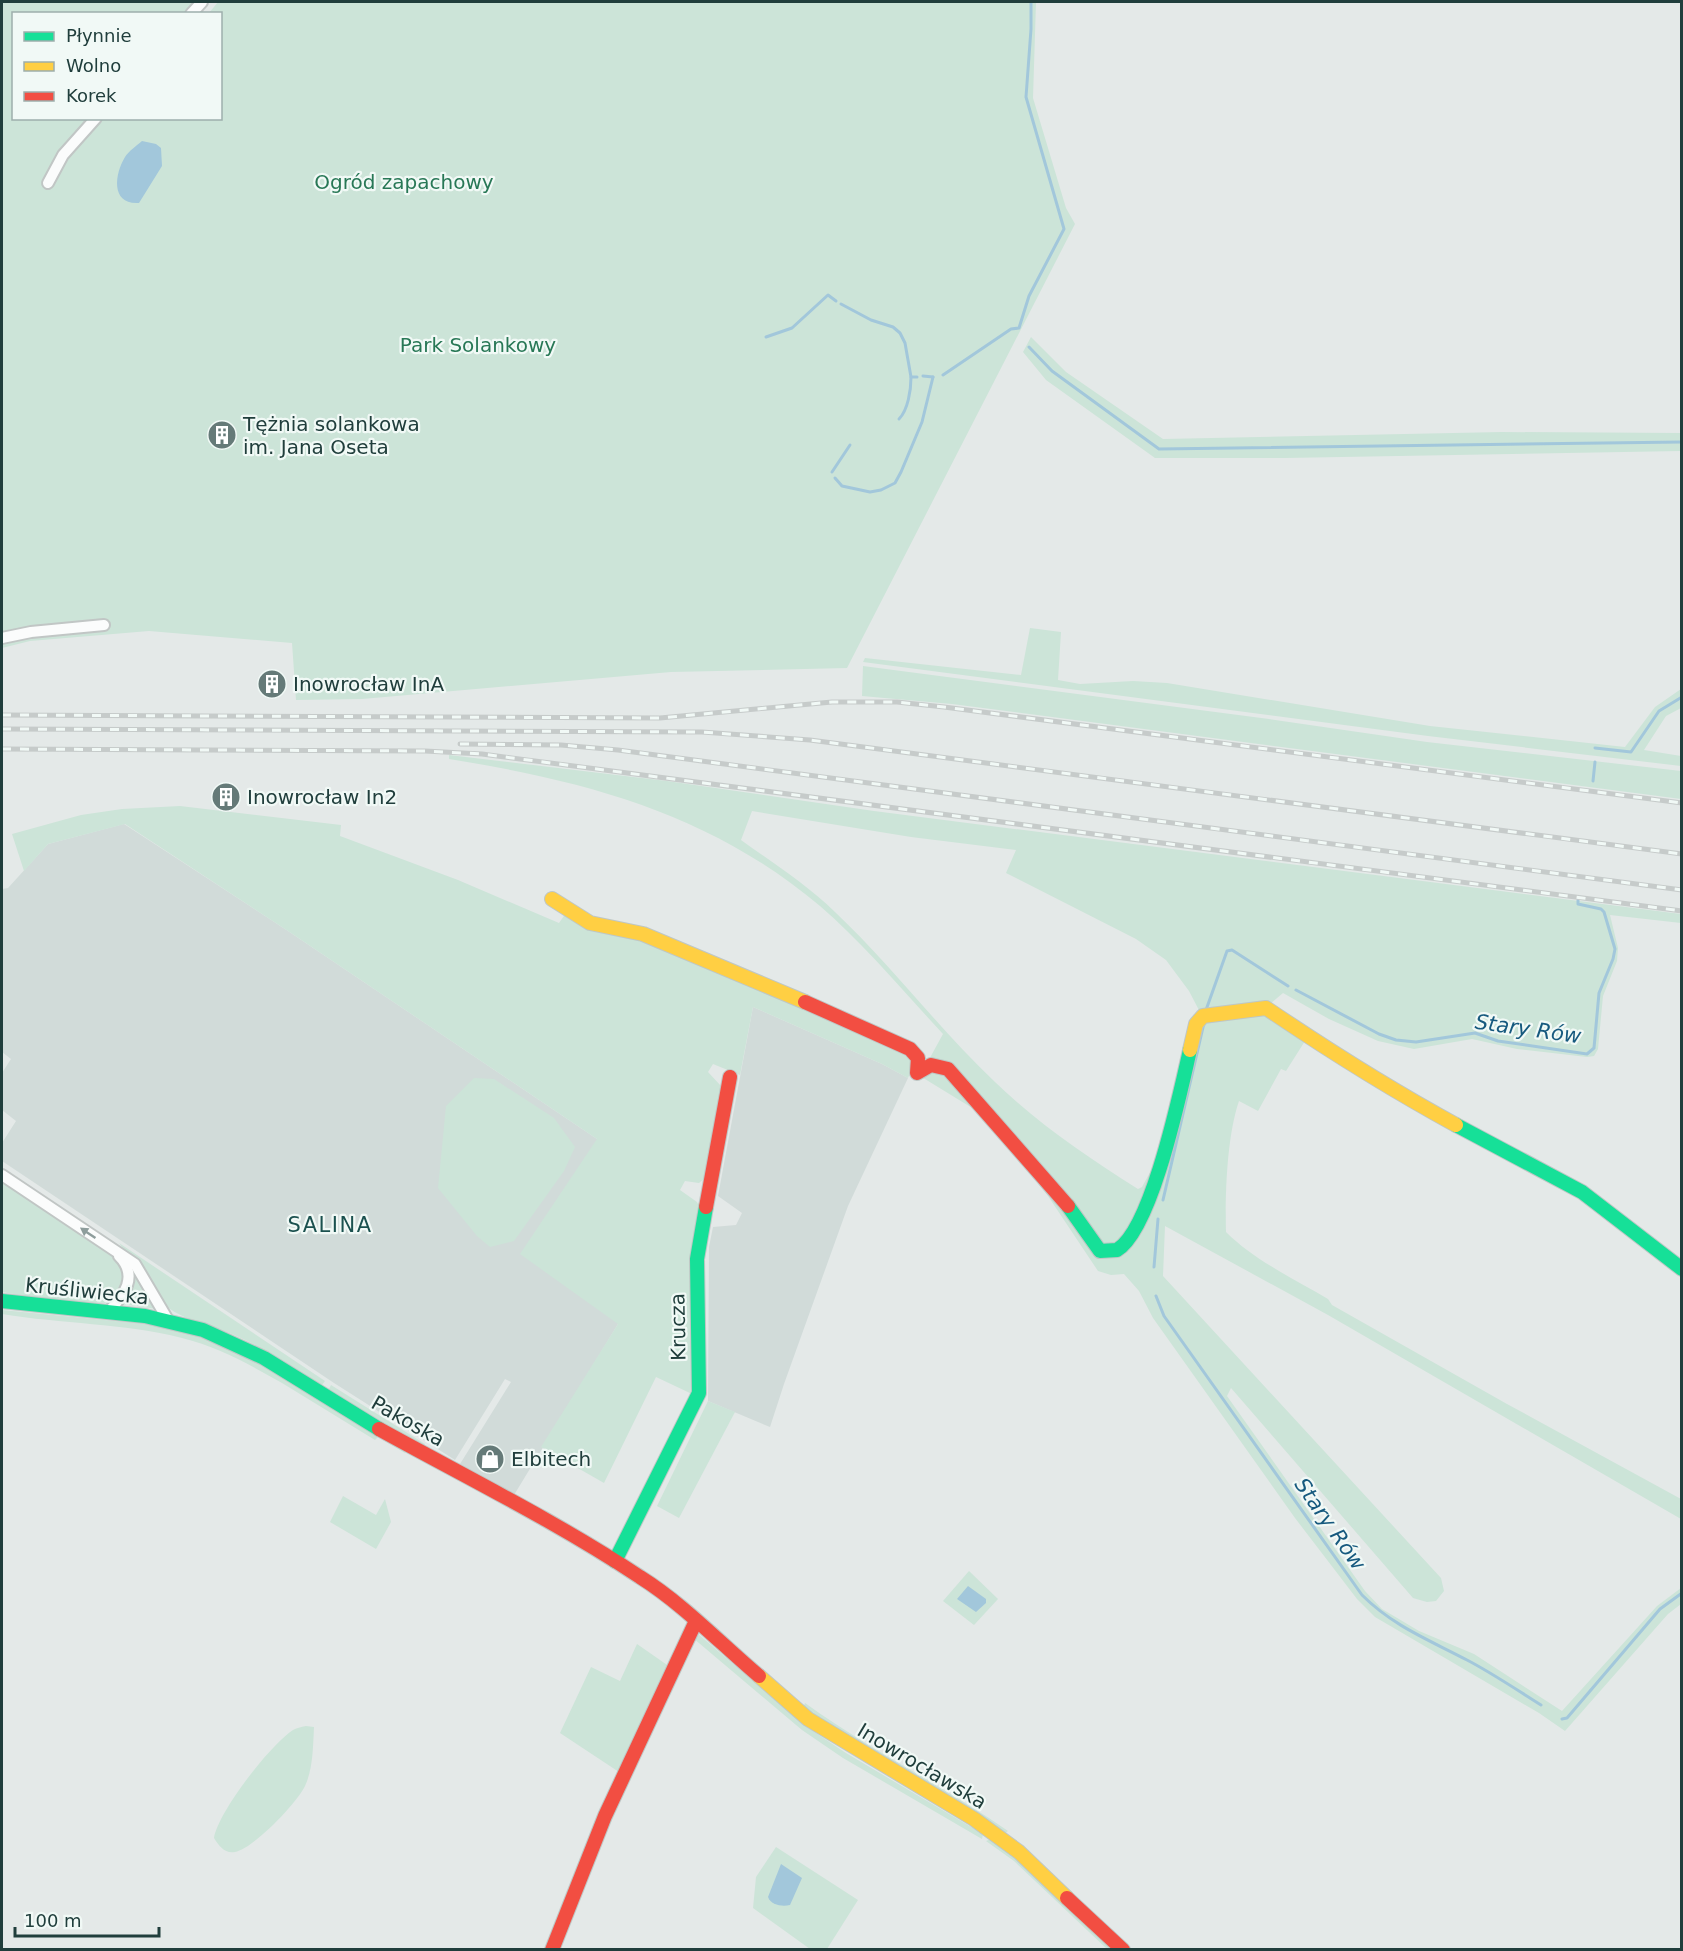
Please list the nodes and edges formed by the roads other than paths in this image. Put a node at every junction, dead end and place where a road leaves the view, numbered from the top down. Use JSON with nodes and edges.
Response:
{"nodes":[{"id":1,"x":94,"y":120,"type":"edge"},
{"id":2,"x":48,"y":183,"type":"dead end"},
{"id":3,"x":104,"y":624,"type":"dead end"},
{"id":4,"x":2,"y":638,"type":"edge"},
{"id":5,"x":552,"y":899,"type":"dead end"},
{"id":6,"x":730,"y":1077,"type":"dead end"},
{"id":7,"x":2,"y":1176,"type":"edge"},
{"id":8,"x":113,"y":1250,"type":"junction"},
{"id":9,"x":1682,"y":1269,"type":"edge"},
{"id":10,"x":2,"y":1300,"type":"edge"},
{"id":11,"x":108,"y":1312,"type":"junction"},
{"id":12,"x":168,"y":1320,"type":"junction"},
{"id":13,"x":615,"y":1561,"type":"junction"},
{"id":14,"x":696,"y":1621,"type":"junction"},
{"id":15,"x":552,"y":1950,"type":"edge"},
{"id":16,"x":1123,"y":1950,"type":"edge"}],
"edges":[{"from":1,"to":2,"type":"street"},
{"from":3,"to":4,"type":"street"},
{"from":5,"to":9,"type":"street"},
{"from":6,"to":13,"type":"street","name":"Krucza"},
{"from":8,"to":7,"type":"street","one_way":true},
{"from":8,"to":11,"type":"street"},
{"from":8,"to":12,"type":"street"},
{"from":10,"to":11,"type":"street","name":"Kruśliwiecka"},
{"from":11,"to":12,"type":"street","name":"Kruśliwiecka"},
{"from":12,"to":13,"type":"street","name":"Pakoska"},
{"from":13,"to":14,"type":"street","name":"Pakoska"},
{"from":14,"to":15,"type":"street"},
{"from":14,"to":16,"type":"street","name":"Inowrocławska"}]}
